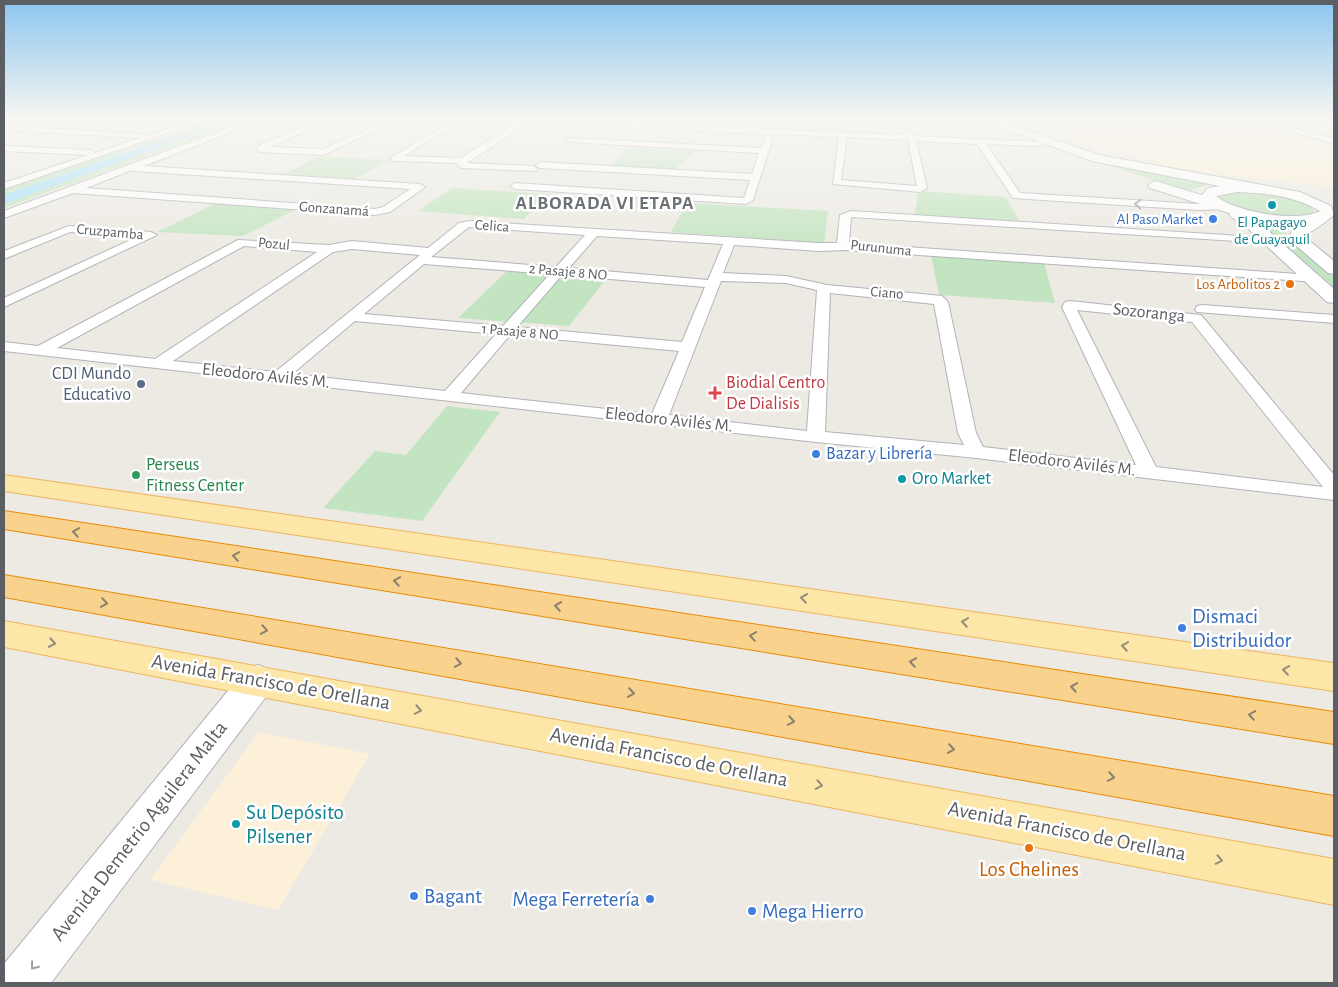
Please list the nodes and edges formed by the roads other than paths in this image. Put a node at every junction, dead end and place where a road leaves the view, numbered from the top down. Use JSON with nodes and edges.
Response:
{"nodes":[{"id":1,"x":65,"y":166,"type":"edge"},
{"id":2,"x":138,"y":166,"type":"edge"},
{"id":3,"x":538,"y":166,"type":"edge"},
{"id":4,"x":551,"y":166,"type":"edge"},
{"id":5,"x":759,"y":166,"type":"edge"},
{"id":6,"x":838,"y":166,"type":"edge"},
{"id":7,"x":919,"y":166,"type":"edge"},
{"id":8,"x":996,"y":166,"type":"edge"},
{"id":9,"x":1101,"y":166,"type":"edge"},
{"id":10,"x":1137,"y":166,"type":"edge"},
{"id":11,"x":133,"y":168,"type":"junction"},
{"id":12,"x":12,"y":173,"type":"dead end"},
{"id":13,"x":38,"y":175,"type":"junction"},
{"id":14,"x":755,"y":177,"type":"junction"},
{"id":15,"x":634,"y":182,"type":"junction"},
{"id":16,"x":4,"y":186,"type":"edge"},
{"id":17,"x":1255,"y":189,"type":"junction"},
{"id":18,"x":74,"y":190,"type":"junction"},
{"id":19,"x":1273,"y":191,"type":"junction"},
{"id":20,"x":1326,"y":194,"type":"dead end"},
{"id":21,"x":1222,"y":206,"type":"junction"},
{"id":22,"x":4,"y":215,"type":"edge"},
{"id":23,"x":1326,"y":218,"type":"edge"},
{"id":24,"x":593,"y":233,"type":"junction"},
{"id":25,"x":1269,"y":240,"type":"junction"},
{"id":26,"x":730,"y":241,"type":"junction"},
{"id":27,"x":845,"y":246,"type":"junction"},
{"id":28,"x":329,"y":249,"type":"junction"},
{"id":29,"x":4,"y":255,"type":"edge"},
{"id":30,"x":426,"y":256,"type":"junction"},
{"id":31,"x":1334,"y":269,"type":"edge"},
{"id":32,"x":559,"y":271,"type":"junction"},
{"id":33,"x":1312,"y":279,"type":"junction"},
{"id":34,"x":715,"y":280,"type":"junction"},
{"id":35,"x":825,"y":289,"type":"junction"},
{"id":36,"x":1334,"y":298,"type":"edge"},
{"id":37,"x":4,"y":303,"type":"edge"},
{"id":38,"x":1202,"y":309,"type":"dead end"},
{"id":39,"x":354,"y":317,"type":"junction"},
{"id":40,"x":1334,"y":319,"type":"edge"},
{"id":41,"x":507,"y":331,"type":"junction"},
{"id":42,"x":4,"y":347,"type":"edge"},
{"id":43,"x":687,"y":347,"type":"junction"},
{"id":44,"x":41,"y":351,"type":"junction"},
{"id":45,"x":158,"y":364,"type":"junction"},
{"id":46,"x":278,"y":378,"type":"junction"},
{"id":47,"x":450,"y":395,"type":"junction"},
{"id":48,"x":659,"y":419,"type":"junction"},
{"id":49,"x":816,"y":437,"type":"junction"},
{"id":50,"x":976,"y":452,"type":"junction"},
{"id":51,"x":1149,"y":472,"type":"junction"},
{"id":52,"x":4,"y":483,"type":"edge"},
{"id":53,"x":1334,"y":487,"type":"edge"},
{"id":54,"x":1334,"y":494,"type":"edge"},
{"id":55,"x":4,"y":520,"type":"edge"},
{"id":56,"x":4,"y":586,"type":"edge"},
{"id":57,"x":4,"y":634,"type":"edge"},
{"id":58,"x":1334,"y":677,"type":"edge"},
{"id":59,"x":258,"y":680,"type":"junction"},
{"id":60,"x":1334,"y":728,"type":"edge"},
{"id":61,"x":1334,"y":816,"type":"edge"},
{"id":62,"x":1334,"y":882,"type":"edge"},
{"id":63,"x":20,"y":983,"type":"edge"}],
"edges":[{"from":1,"to":13,"type":"street"},
{"from":2,"to":11,"type":"street"},
{"from":3,"to":15,"type":"street"},
{"from":4,"to":15,"type":"street"},
{"from":5,"to":14,"type":"street"},
{"from":6,"to":7,"type":"street"},
{"from":21,"to":8,"type":"street","one_way":true},
{"from":9,"to":21,"type":"main road"},
{"from":10,"to":17,"type":"main road"},
{"from":11,"to":18,"type":"street"},
{"from":11,"to":18,"type":"street","name":"Gonzanamá"},
{"from":12,"to":13,"type":"street"},
{"from":13,"to":16,"type":"street"},
{"from":14,"to":15,"type":"street"},
{"from":14,"to":15,"type":"street"},
{"from":17,"to":19,"type":"main road"},
{"from":17,"to":21,"type":"main road"},
{"from":18,"to":22,"type":"street"},
{"from":19,"to":20,"type":"main road"},
{"from":19,"to":23,"type":"main road"},
{"from":21,"to":23,"type":"main road"},
{"from":21,"to":25,"type":"main road"},
{"from":23,"to":31,"type":"main road"},
{"from":24,"to":26,"type":"street","name":"Celica"},
{"from":24,"to":30,"type":"street","name":"Celica"},
{"from":24,"to":32,"type":"street"},
{"from":25,"to":27,"type":"street","name":"Purunuma"},
{"from":25,"to":33,"type":"main road"},
{"from":26,"to":27,"type":"street","name":"Celica"},
{"from":26,"to":34,"type":"street"},
{"from":27,"to":33,"type":"street","name":"Purunuma"},
{"from":28,"to":30,"type":"street","name":"2 Pasaje 8 NO"},
{"from":28,"to":44,"type":"street","name":"Pozul"},
{"from":28,"to":45,"type":"street","name":"Pozul"},
{"from":29,"to":37,"type":"street","name":"Cruzpamba"},
{"from":30,"to":32,"type":"street","name":"2 Pasaje 8 NO"},
{"from":30,"to":39,"type":"street","name":"Celica"},
{"from":32,"to":34,"type":"street","name":"2 Pasaje 8 NO"},
{"from":32,"to":41,"type":"street"},
{"from":33,"to":36,"type":"main road"},
{"from":34,"to":35,"type":"street","name":"2 Pasaje 8 NO"},
{"from":34,"to":43,"type":"street"},
{"from":35,"to":49,"type":"street"},
{"from":35,"to":50,"type":"street","name":"Ciano"},
{"from":38,"to":40,"type":"street"},
{"from":39,"to":41,"type":"street","name":"1 Pasaje 8 NO"},
{"from":39,"to":46,"type":"street","name":"Celica"},
{"from":41,"to":43,"type":"street","name":"1 Pasaje 8 NO"},
{"from":41,"to":47,"type":"street"},
{"from":42,"to":44,"type":"street","name":"Eleodoro Avilés M."},
{"from":43,"to":48,"type":"street"},
{"from":44,"to":45,"type":"street","name":"Eleodoro Avilés M."},
{"from":45,"to":46,"type":"street","name":"Eleodoro Avilés M."},
{"from":46,"to":47,"type":"street","name":"Eleodoro Avilés M."},
{"from":47,"to":48,"type":"street","name":"Eleodoro Avilés M."},
{"from":48,"to":49,"type":"street","name":"Eleodoro Avilés M."},
{"from":49,"to":50,"type":"street","name":"Eleodoro Avilés M."},
{"from":50,"to":51,"type":"street","name":"Eleodoro Avilés M."},
{"from":51,"to":53,"type":"street","name":"Sozoranga"},
{"from":51,"to":54,"type":"street","name":"Eleodoro Avilés M."},
{"from":58,"to":52,"type":"main road","one_way":true},
{"from":60,"to":55,"type":"highway","one_way":true},
{"from":56,"to":61,"type":"highway","one_way":true},
{"from":57,"to":59,"type":"main road","name":"Avenida Francisco de Orellana","one_way":true},
{"from":59,"to":62,"type":"main road","name":"Avenida Francisco de Orellana","one_way":true},
{"from":59,"to":63,"type":"main road","name":"Avenida Demetrio Aguilera Malta","one_way":true}]}
